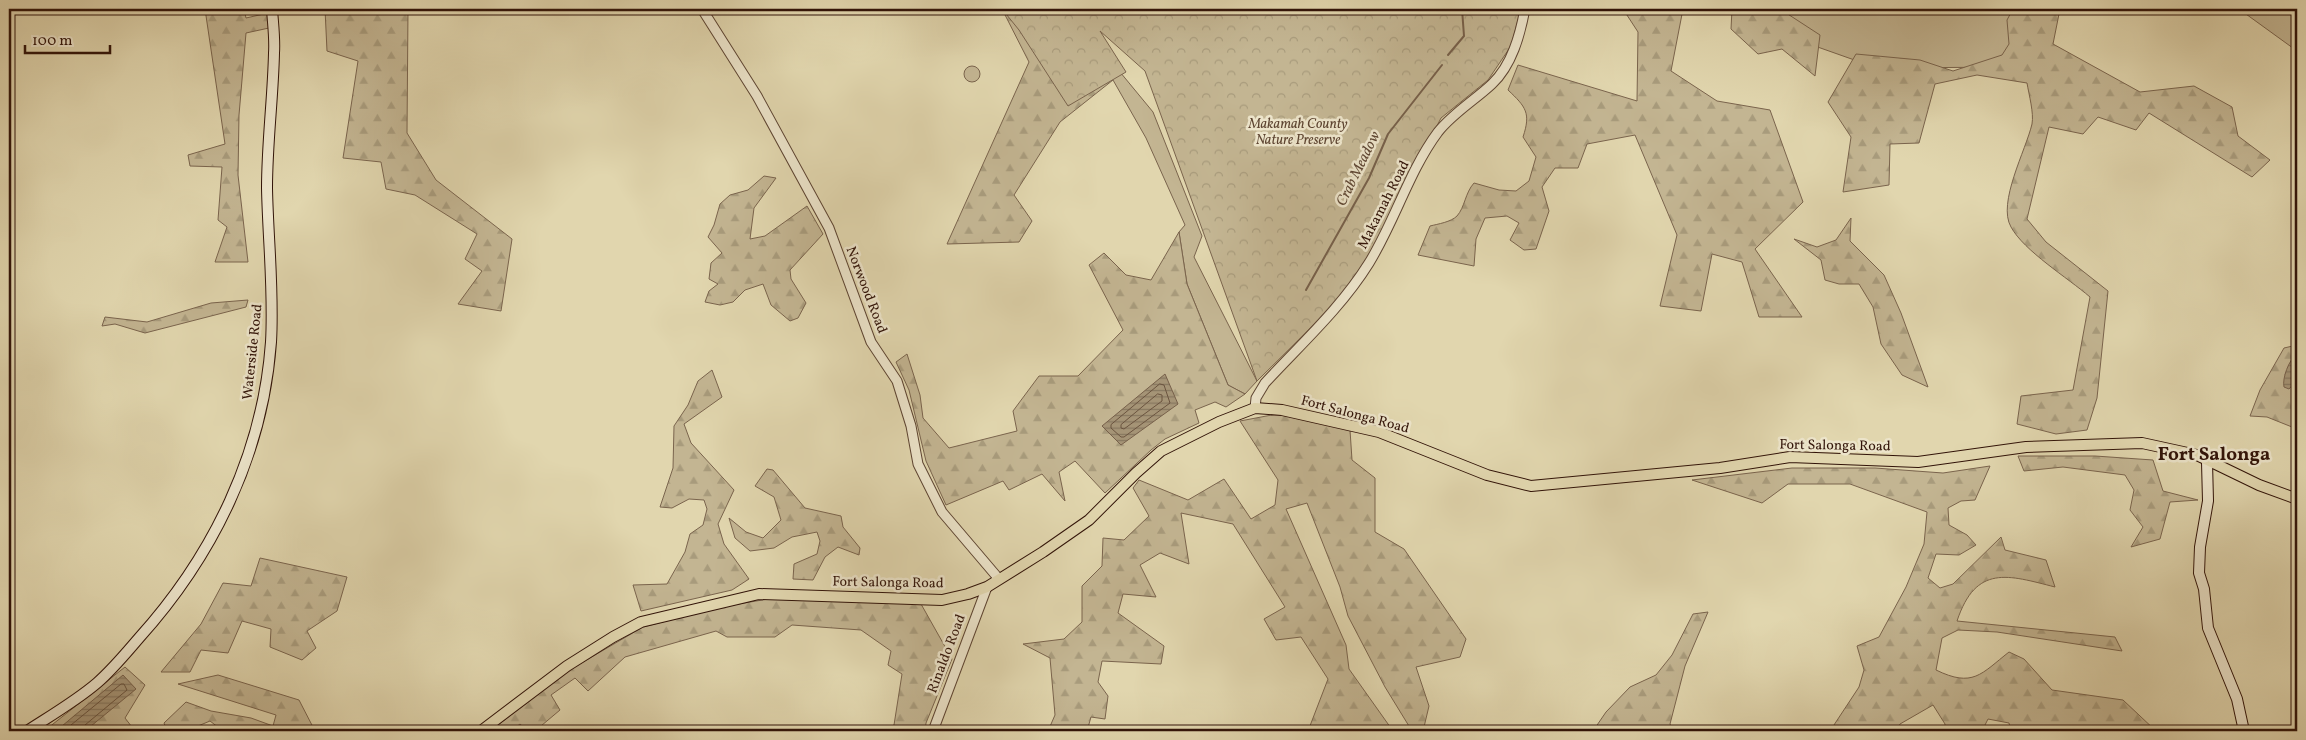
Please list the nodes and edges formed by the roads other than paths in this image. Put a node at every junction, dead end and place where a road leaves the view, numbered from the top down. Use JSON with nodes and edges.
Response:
{"nodes":[{"id":1,"x":272,"y":9,"type":"edge"},
{"id":2,"x":702,"y":9,"type":"edge"},
{"id":3,"x":1526,"y":9,"type":"edge"},
{"id":4,"x":1255,"y":408,"type":"junction"},
{"id":5,"x":2207,"y":462,"type":"junction"},
{"id":6,"x":2297,"y":499,"type":"edge"},
{"id":7,"x":999,"y":579,"type":"junction"},
{"id":8,"x":987,"y":588,"type":"junction"},
{"id":9,"x":27,"y":731,"type":"edge"},
{"id":10,"x":481,"y":731,"type":"edge"},
{"id":11,"x":933,"y":731,"type":"edge"},
{"id":12,"x":2244,"y":731,"type":"edge"}],
"edges":[{"from":1,"to":9,"type":"main road","name":"Waterside Road"},
{"from":2,"to":7,"type":"street","name":"Norwood Road"},
{"from":3,"to":4,"type":"street","name":"Makamah Road"},
{"from":4,"to":5,"type":"main road","name":"Fort Salonga Road"},
{"from":4,"to":7,"type":"main road","name":"Fort Salonga Road"},
{"from":5,"to":6,"type":"main road","name":"Fort Salonga Road"},
{"from":5,"to":12,"type":"main road"},
{"from":7,"to":8,"type":"main road","name":"Fort Salonga Road"},
{"from":8,"to":10,"type":"main road","name":"Fort Salonga Road"},
{"from":8,"to":11,"type":"street","name":"Rinaldo Road"}]}
